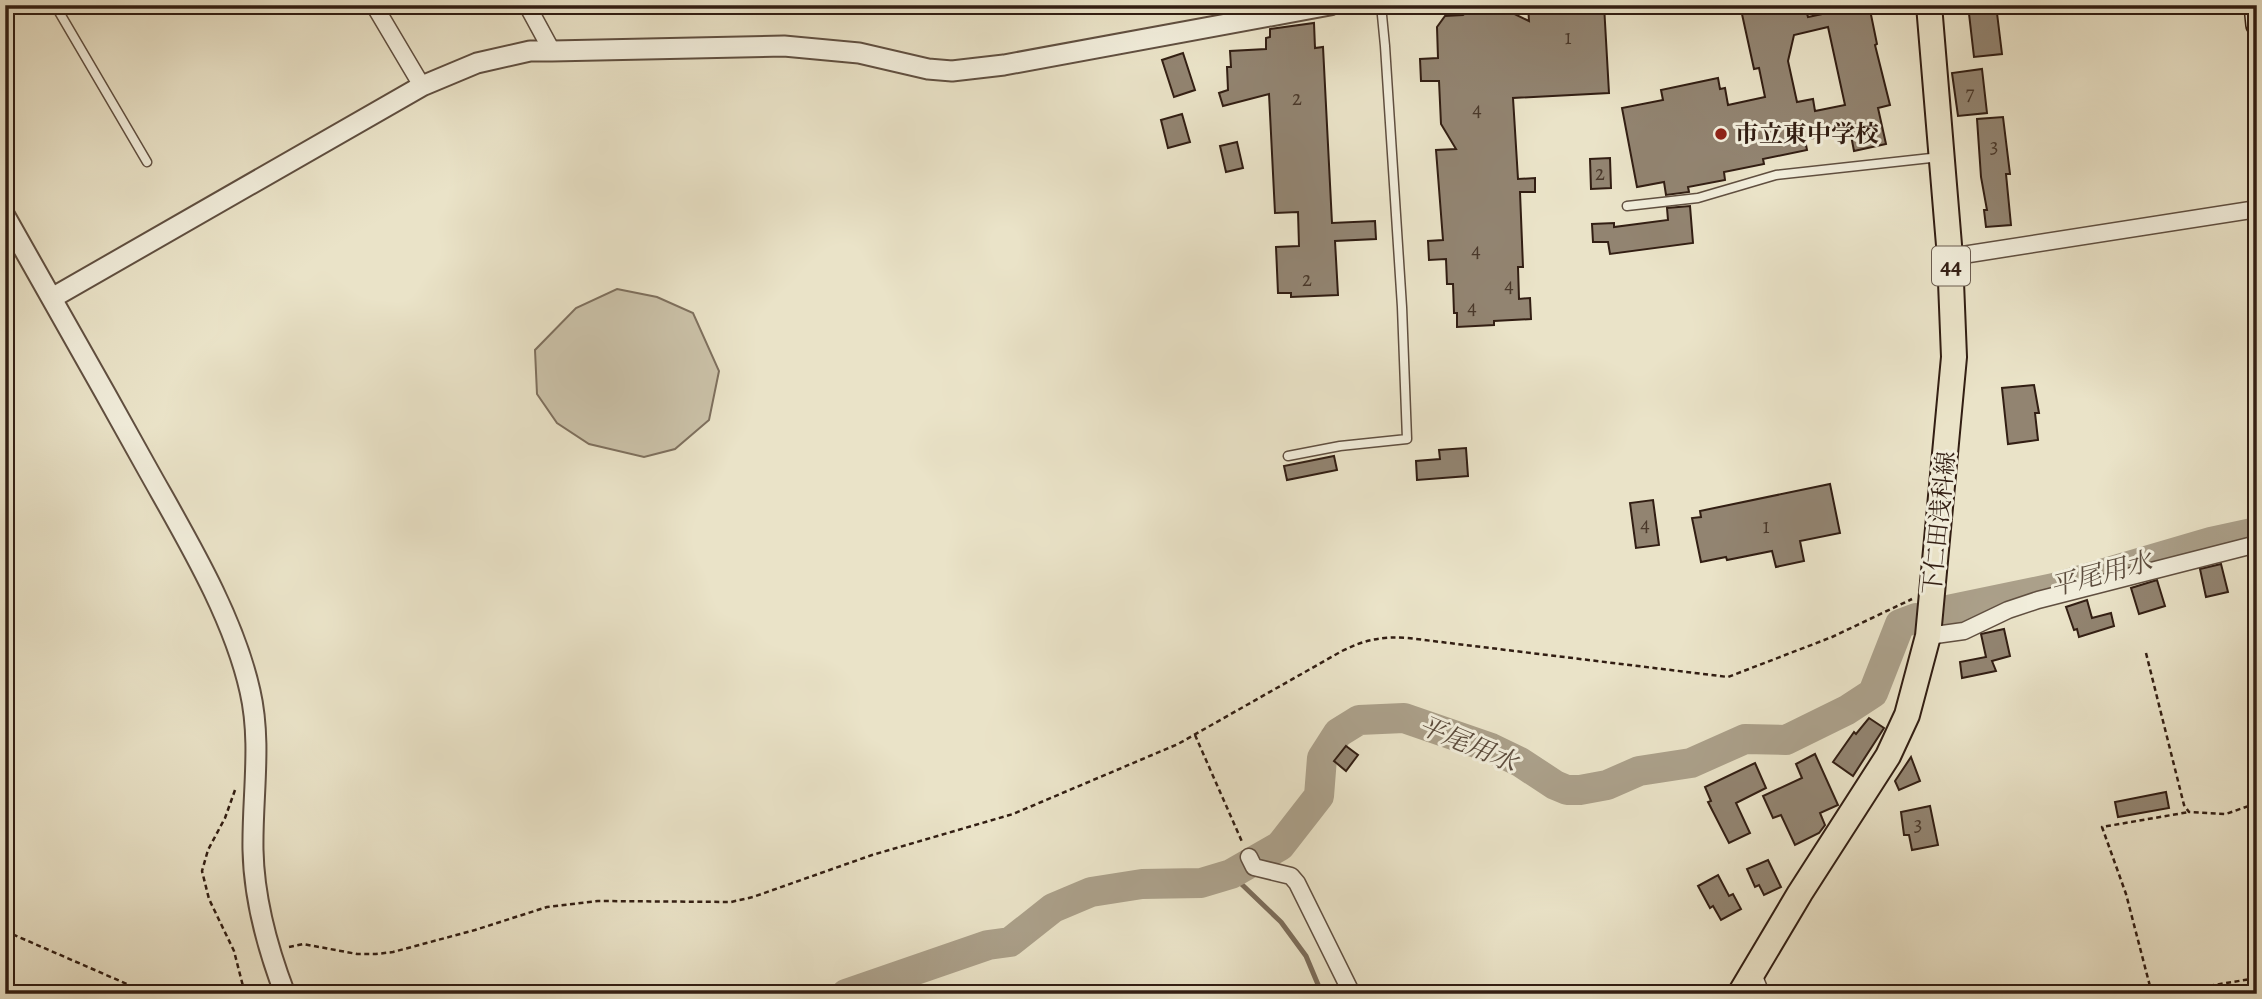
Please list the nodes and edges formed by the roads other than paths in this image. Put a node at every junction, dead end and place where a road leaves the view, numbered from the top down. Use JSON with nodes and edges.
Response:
{"nodes":[{"id":1,"x":55,"y":5,"type":"edge"},
{"id":2,"x":374,"y":5,"type":"edge"},
{"id":3,"x":527,"y":5,"type":"edge"},
{"id":4,"x":1330,"y":5,"type":"edge"},
{"id":5,"x":1381,"y":5,"type":"edge"},
{"id":6,"x":1929,"y":5,"type":"edge"},
{"id":7,"x":2255,"y":5,"type":"edge"},
{"id":8,"x":2257,"y":25,"type":"edge"},
{"id":9,"x":552,"y":51,"type":"junction"},
{"id":10,"x":422,"y":86,"type":"junction"},
{"id":11,"x":1943,"y":156,"type":"junction"},
{"id":12,"x":147,"y":162,"type":"dead end"},
{"id":13,"x":1627,"y":206,"type":"dead end"},
{"id":14,"x":2257,"y":209,"type":"edge"},
{"id":15,"x":5,"y":216,"type":"edge"},
{"id":16,"x":1950,"y":257,"type":"junction"},
{"id":17,"x":52,"y":298,"type":"junction"},
{"id":18,"x":1288,"y":456,"type":"dead end"},
{"id":19,"x":2257,"y":544,"type":"edge"},
{"id":20,"x":1928,"y":636,"type":"junction"},
{"id":21,"x":1252,"y":862,"type":"road end"},
{"id":22,"x":1752,"y":987,"type":"edge"},
{"id":23,"x":285,"y":994,"type":"edge"},
{"id":24,"x":1352,"y":994,"type":"edge"}],
"edges":[{"from":1,"to":12,"type":"lane"},
{"from":2,"to":10,"type":"street"},
{"from":3,"to":9,"type":"street"},
{"from":4,"to":9,"type":"street"},
{"from":5,"to":18,"type":"lane"},
{"from":6,"to":11,"type":"main road","name":"下仁田浅科線","number":"44"},
{"from":7,"to":8,"type":"main road"},
{"from":9,"to":10,"type":"street"},
{"from":10,"to":17,"type":"street"},
{"from":11,"to":13,"type":"lane"},
{"from":11,"to":16,"type":"main road","name":"下仁田浅科線","number":"44"},
{"from":14,"to":16,"type":"street"},
{"from":15,"to":17,"type":"street"},
{"from":16,"to":20,"type":"main road","name":"下仁田浅科線","number":"44"},
{"from":17,"to":23,"type":"street"},
{"from":19,"to":20,"type":"street"},
{"from":20,"to":22,"type":"main road","name":"下仁田浅科線","number":"44"},
{"from":21,"to":24,"type":"street"}]}
